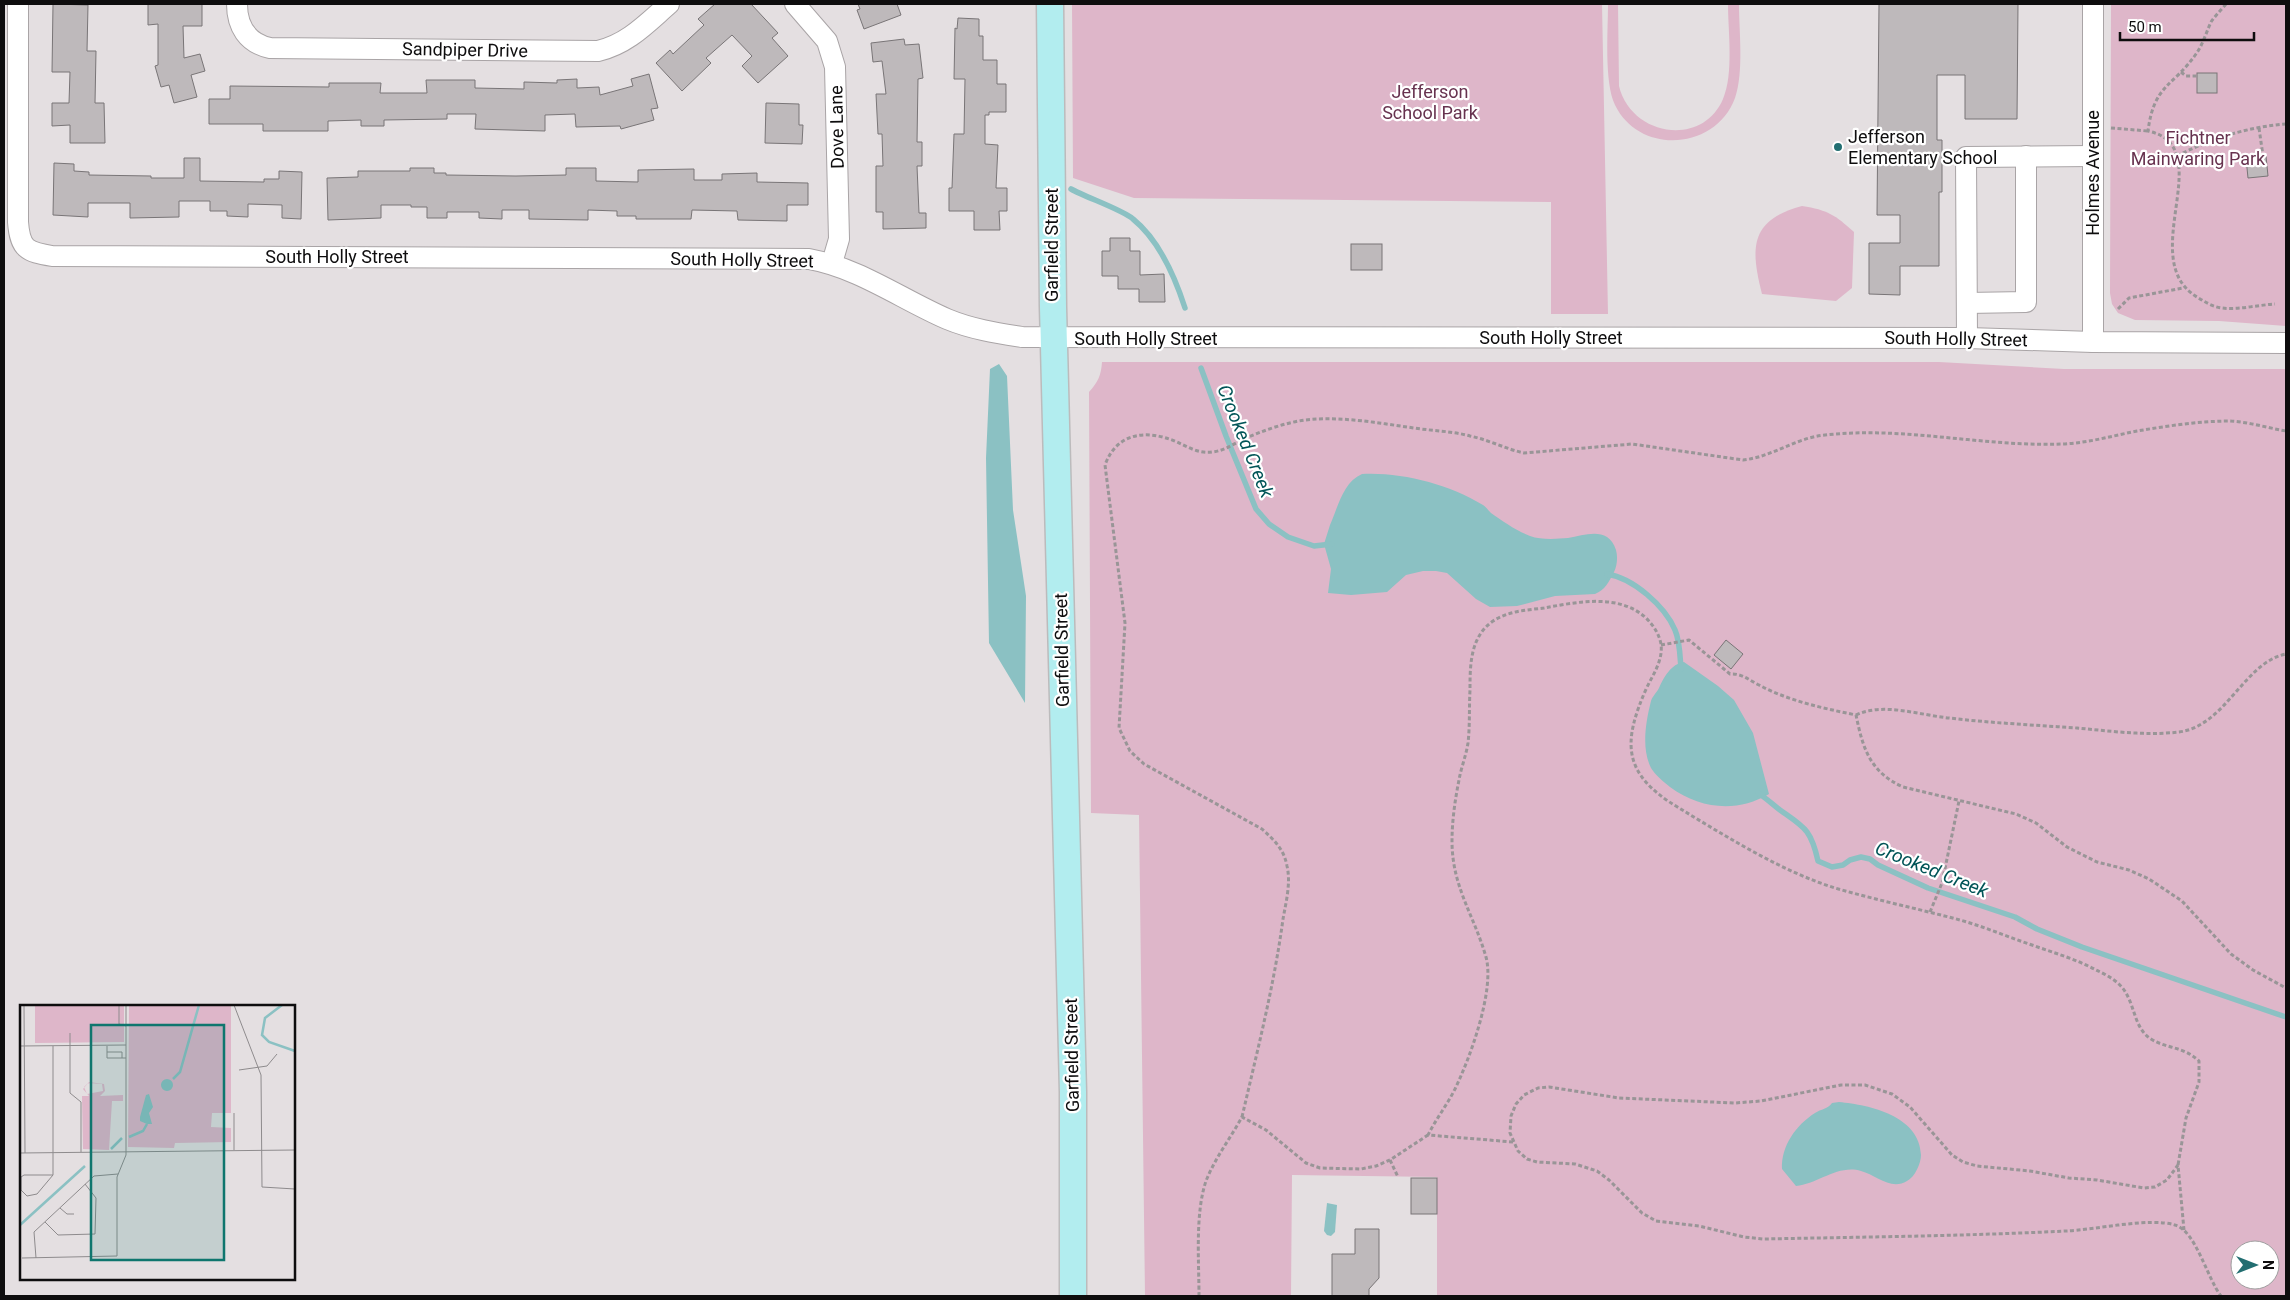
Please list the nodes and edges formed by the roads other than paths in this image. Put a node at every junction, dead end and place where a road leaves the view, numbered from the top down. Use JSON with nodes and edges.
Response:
{"nodes":[{"id":1,"x":18,"y":4,"type":"edge"},
{"id":2,"x":237,"y":4,"type":"edge"},
{"id":3,"x":669,"y":4,"type":"edge"},
{"id":4,"x":795,"y":4,"type":"edge"},
{"id":5,"x":1050,"y":4,"type":"edge"},
{"id":6,"x":2092,"y":4,"type":"edge"},
{"id":7,"x":2026,"y":156,"type":"junction"},
{"id":8,"x":2093,"y":156,"type":"junction"},
{"id":9,"x":832,"y":263,"type":"junction"},
{"id":10,"x":1967,"y":303,"type":"junction"},
{"id":11,"x":1967,"y":338,"type":"junction"},
{"id":12,"x":1054,"y":339,"type":"junction"},
{"id":13,"x":2093,"y":342,"type":"junction"},
{"id":14,"x":2286,"y":342,"type":"edge"},
{"id":15,"x":1073,"y":1296,"type":"edge"}],
"edges":[{"from":1,"to":9,"type":"street","name":"South Holly Street"},
{"from":2,"to":3,"type":"street","name":"Sandpiper Drive"},
{"from":4,"to":9,"type":"street","name":"Dove Lane"},
{"from":5,"to":12,"type":"main road","name":"Garfield Street"},
{"from":6,"to":8,"type":"street","name":"Holmes Avenue"},
{"from":7,"to":8,"type":"street"},
{"from":7,"to":10,"type":"street"},
{"from":7,"to":10,"type":"street"},
{"from":8,"to":13,"type":"street","name":"Holmes Avenue"},
{"from":9,"to":12,"type":"street","name":"South Holly Street"},
{"from":10,"to":11,"type":"street"},
{"from":11,"to":12,"type":"street","name":"South Holly Street"},
{"from":11,"to":13,"type":"street","name":"South Holly Street"},
{"from":12,"to":15,"type":"main road","name":"Garfield Street"},
{"from":13,"to":14,"type":"street","name":"South Holly Street"}]}
